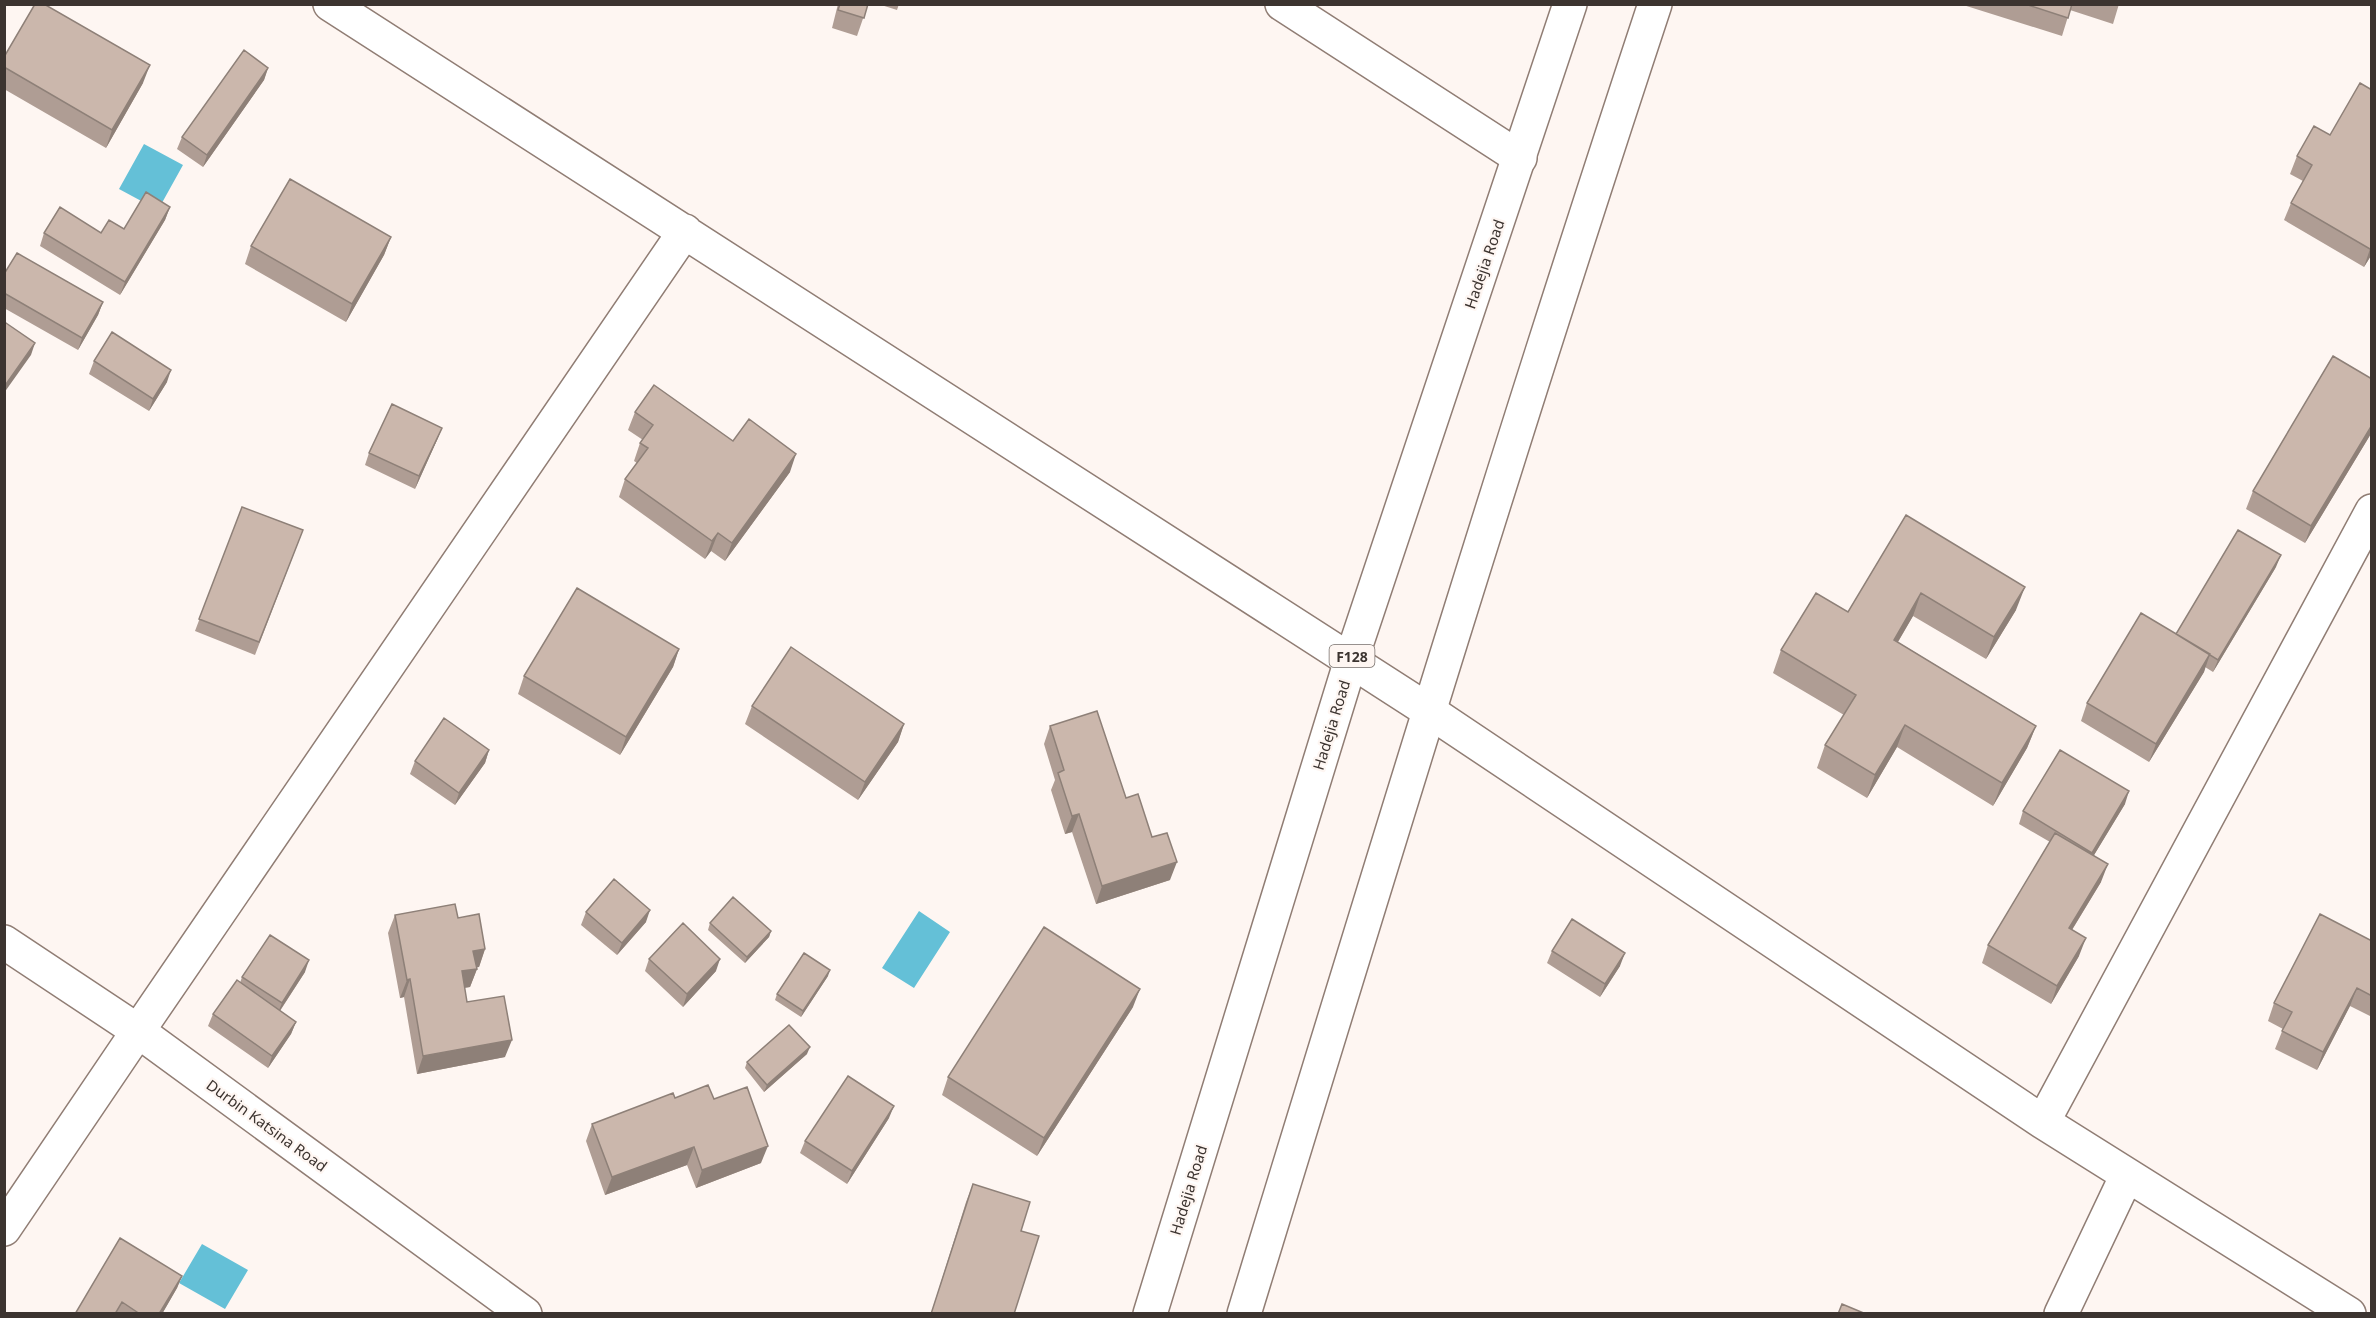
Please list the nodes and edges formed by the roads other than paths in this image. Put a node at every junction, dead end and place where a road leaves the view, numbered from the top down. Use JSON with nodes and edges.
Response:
{"nodes":[{"id":1,"x":330,"y":4,"type":"edge"},
{"id":2,"x":1282,"y":4,"type":"edge"},
{"id":3,"x":1570,"y":4,"type":"edge"},
{"id":4,"x":1655,"y":4,"type":"edge"},
{"id":5,"x":1520,"y":158,"type":"junction"},
{"id":6,"x":685,"y":231,"type":"junction"},
{"id":7,"x":2372,"y":511,"type":"edge"},
{"id":8,"x":1351,"y":660,"type":"junction"},
{"id":9,"x":1429,"y":711,"type":"junction"},
{"id":10,"x":4,"y":942,"type":"edge"},
{"id":11,"x":138,"y":1031,"type":"junction"},
{"id":12,"x":2043,"y":1122,"type":"junction"},
{"id":13,"x":2127,"y":1175,"type":"junction"},
{"id":14,"x":4,"y":1229,"type":"edge"},
{"id":15,"x":525,"y":1314,"type":"edge"},
{"id":16,"x":1150,"y":1314,"type":"edge"},
{"id":17,"x":1244,"y":1314,"type":"edge"},
{"id":18,"x":2061,"y":1314,"type":"edge"},
{"id":19,"x":2349,"y":1314,"type":"edge"}],
"edges":[{"from":1,"to":6,"type":"street"},
{"from":2,"to":5,"type":"street"},
{"from":3,"to":5,"type":"street","name":"Hadejia Road","number":"F128"},
{"from":4,"to":9,"type":"street"},
{"from":5,"to":8,"type":"street","name":"Hadejia Road","number":"F128"},
{"from":6,"to":8,"type":"street"},
{"from":6,"to":11,"type":"street"},
{"from":7,"to":12,"type":"street"},
{"from":8,"to":9,"type":"street"},
{"from":8,"to":16,"type":"street","name":"Hadejia Road","number":"F128"},
{"from":9,"to":12,"type":"street"},
{"from":9,"to":17,"type":"street"},
{"from":10,"to":11,"type":"street","name":"Durbin Katsina Road"},
{"from":11,"to":14,"type":"street"},
{"from":11,"to":15,"type":"street","name":"Durbin Katsina Road"},
{"from":12,"to":13,"type":"street"},
{"from":13,"to":18,"type":"street"},
{"from":13,"to":19,"type":"street"}]}
